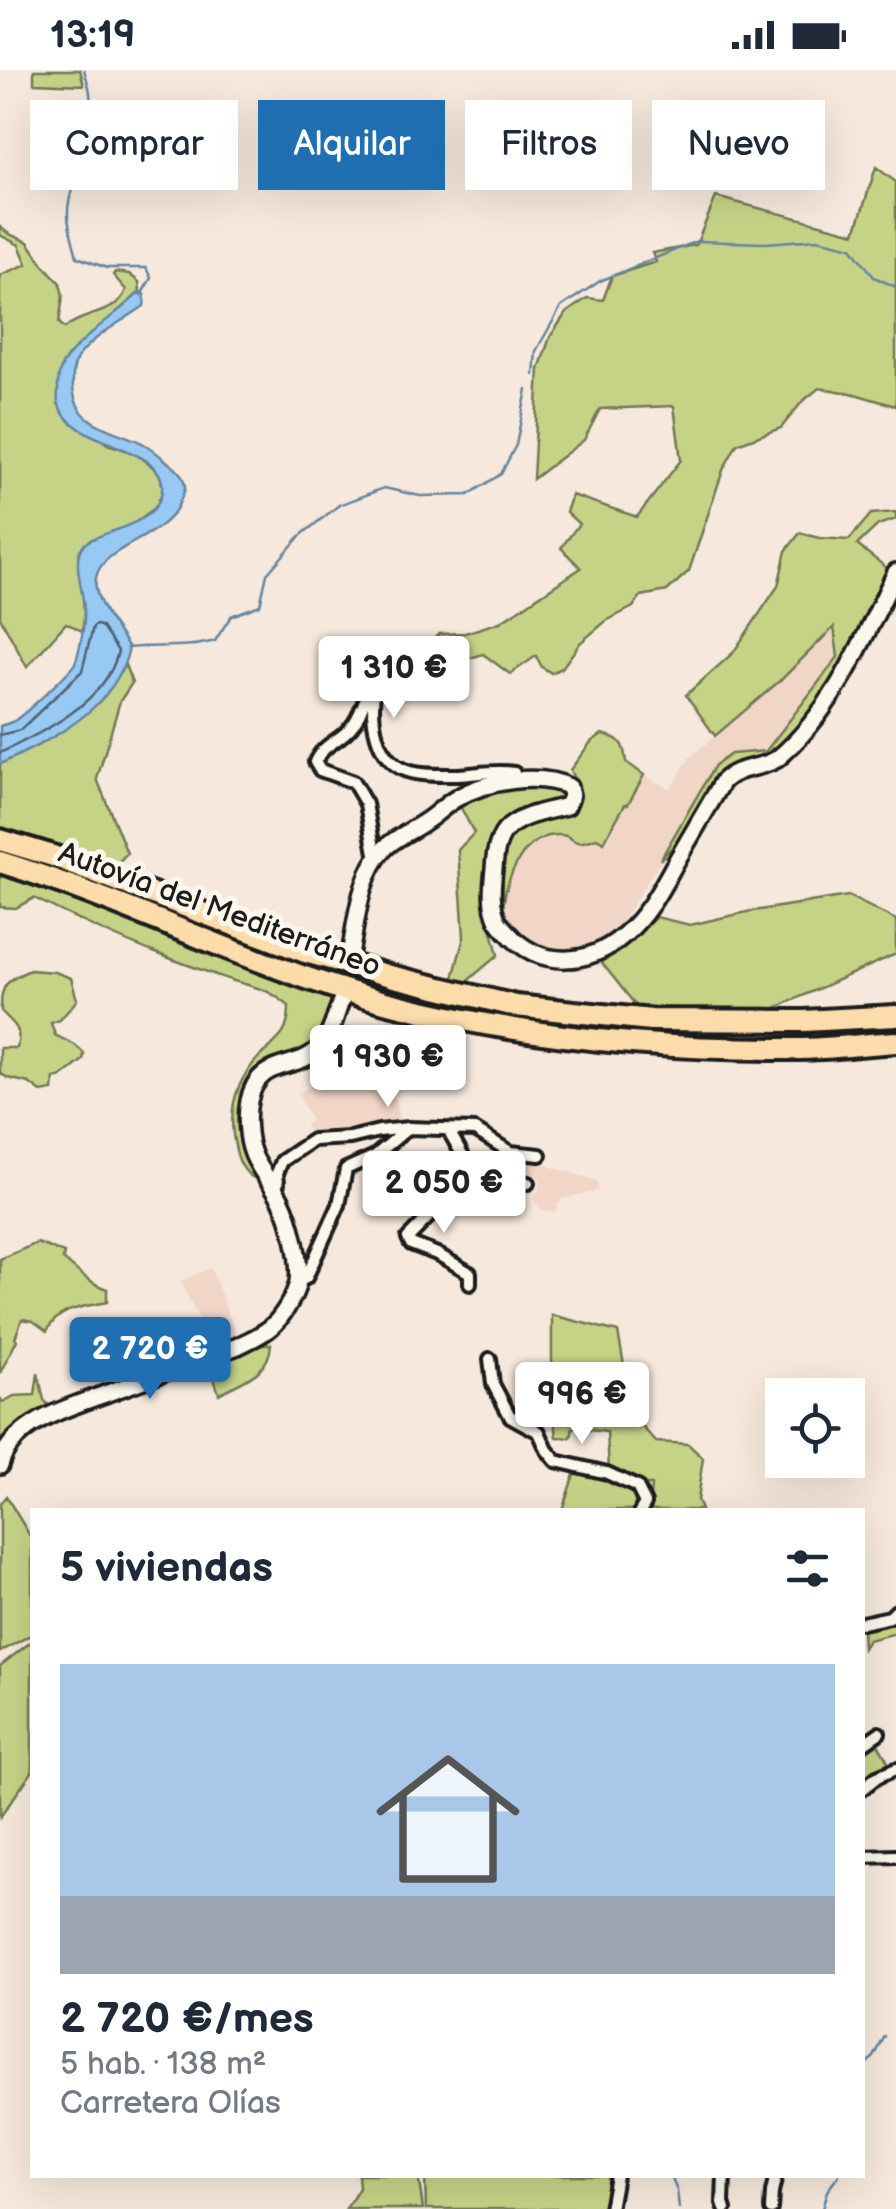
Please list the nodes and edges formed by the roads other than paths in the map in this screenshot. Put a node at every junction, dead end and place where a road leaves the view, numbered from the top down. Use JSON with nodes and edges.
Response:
{"nodes":[{"id":1,"x":896,"y":572,"type":"edge"},
{"id":2,"x":515,"y":781,"type":"junction"},
{"id":3,"x":0,"y":840,"type":"edge"},
{"id":4,"x":376,"y":859,"type":"junction"},
{"id":5,"x":0,"y":862,"type":"edge"},
{"id":6,"x":350,"y":954,"type":"dead end"},
{"id":7,"x":341,"y":1001,"type":"dead end"},
{"id":8,"x":896,"y":1016,"type":"edge"},
{"id":9,"x":896,"y":1042,"type":"edge"},
{"id":10,"x":409,"y":1128,"type":"junction"},
{"id":11,"x":449,"y":1131,"type":"junction"},
{"id":12,"x":540,"y":1154,"type":"dead end"},
{"id":13,"x":466,"y":1174,"type":"junction"},
{"id":14,"x":528,"y":1183,"type":"dead end"},
{"id":15,"x":273,"y":1187,"type":"junction"},
{"id":16,"x":470,"y":1284,"type":"dead end"},
{"id":17,"x":295,"y":1289,"type":"junction"},
{"id":18,"x":490,"y":1359,"type":"dead end"},
{"id":19,"x":0,"y":1466,"type":"edge"},
{"id":20,"x":642,"y":1508,"type":"edge"},
{"id":21,"x":896,"y":1611,"type":"edge"},
{"id":22,"x":865,"y":1622,"type":"edge"},
{"id":23,"x":879,"y":1733,"type":"dead end"},
{"id":24,"x":865,"y":1743,"type":"edge"},
{"id":25,"x":896,"y":1769,"type":"edge"},
{"id":26,"x":865,"y":1786,"type":"edge"},
{"id":27,"x":896,"y":1856,"type":"edge"},
{"id":28,"x":865,"y":1857,"type":"edge"},
{"id":29,"x":615,"y":2178,"type":"edge"},
{"id":30,"x":724,"y":2178,"type":"edge"},
{"id":31,"x":775,"y":2178,"type":"edge"},
{"id":32,"x":610,"y":2209,"type":"edge"},
{"id":33,"x":725,"y":2209,"type":"edge"},
{"id":34,"x":771,"y":2209,"type":"edge"}],
"edges":[{"from":1,"to":2,"type":"main road"},
{"from":2,"to":4,"type":"main road"},
{"from":2,"to":4,"type":"street"},
{"from":3,"to":8,"type":"highway","name":"Autovía del Mediterráneo"},
{"from":4,"to":6,"type":"main road"},
{"from":5,"to":9,"type":"highway","name":"Autovía del Mediterráneo"},
{"from":7,"to":15,"type":"main road"},
{"from":10,"to":11,"type":"street"},
{"from":10,"to":15,"type":"street"},
{"from":10,"to":17,"type":"street"},
{"from":11,"to":12,"type":"street"},
{"from":11,"to":13,"type":"street"},
{"from":13,"to":14,"type":"street"},
{"from":13,"to":16,"type":"street"},
{"from":15,"to":17,"type":"main road"},
{"from":17,"to":19,"type":"main road"},
{"from":18,"to":20,"type":"street"},
{"from":21,"to":22,"type":"street"},
{"from":23,"to":24,"type":"street"},
{"from":25,"to":26,"type":"street"},
{"from":27,"to":28,"type":"street"},
{"from":29,"to":32,"type":"street"},
{"from":30,"to":33,"type":"street"},
{"from":31,"to":34,"type":"street"}]}
